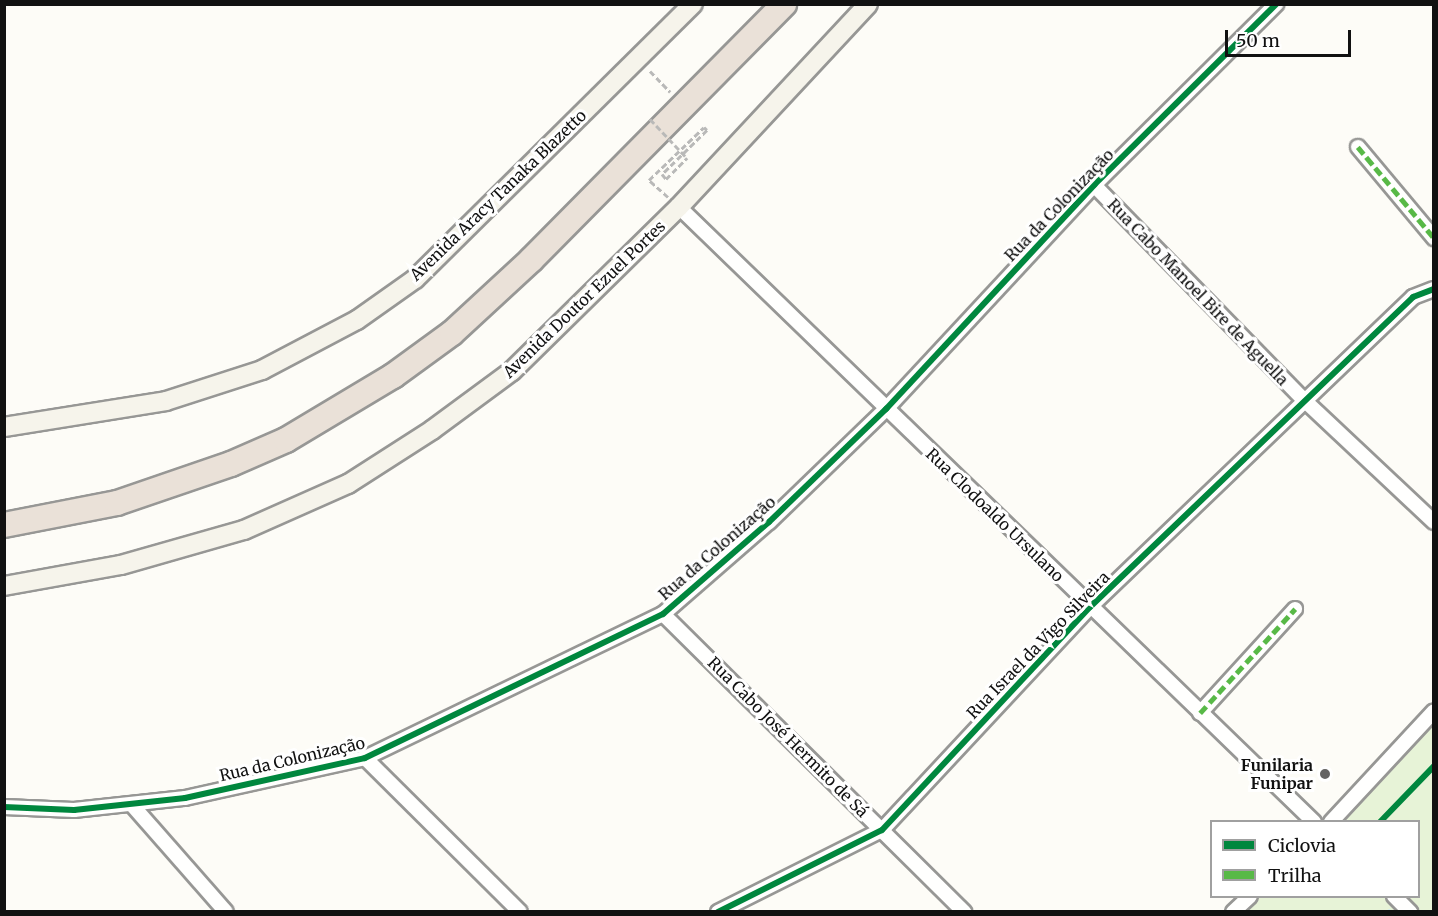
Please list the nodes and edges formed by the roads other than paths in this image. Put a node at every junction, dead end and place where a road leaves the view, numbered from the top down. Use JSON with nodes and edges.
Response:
{"nodes":[{"id":1,"x":693,"y":4,"type":"edge"},
{"id":2,"x":784,"y":4,"type":"edge"},
{"id":3,"x":868,"y":4,"type":"edge"},
{"id":4,"x":1276,"y":4,"type":"edge"},
{"id":5,"x":1358,"y":147,"type":"dead end"},
{"id":6,"x":1094,"y":185,"type":"junction"},
{"id":7,"x":679,"y":207,"type":"junction"},
{"id":8,"x":1434,"y":238,"type":"edge"},
{"id":9,"x":1434,"y":289,"type":"edge"},
{"id":10,"x":1304,"y":400,"type":"junction"},
{"id":11,"x":886,"y":409,"type":"junction"},
{"id":12,"x":4,"y":427,"type":"edge"},
{"id":13,"x":1434,"y":522,"type":"edge"},
{"id":14,"x":4,"y":525,"type":"edge"},
{"id":15,"x":4,"y":586,"type":"edge"},
{"id":16,"x":1090,"y":607,"type":"junction"},
{"id":17,"x":1295,"y":609,"type":"dead end"},
{"id":18,"x":663,"y":614,"type":"junction"},
{"id":19,"x":1434,"y":711,"type":"edge"},
{"id":20,"x":1200,"y":713,"type":"junction"},
{"id":21,"x":365,"y":758,"type":"junction"},
{"id":22,"x":132,"y":805,"type":"junction"},
{"id":23,"x":4,"y":807,"type":"edge"},
{"id":24,"x":1312,"y":820,"type":"edge"},
{"id":25,"x":1333,"y":820,"type":"edge"},
{"id":26,"x":882,"y":830,"type":"junction"},
{"id":27,"x":1249,"y":898,"type":"edge"},
{"id":28,"x":1395,"y":898,"type":"edge"},
{"id":29,"x":226,"y":912,"type":"edge"},
{"id":30,"x":520,"y":912,"type":"edge"},
{"id":31,"x":718,"y":912,"type":"edge"},
{"id":32,"x":964,"y":912,"type":"edge"},
{"id":33,"x":1233,"y":912,"type":"edge"},
{"id":34,"x":1410,"y":912,"type":"edge"}],
"edges":[{"from":1,"to":12,"type":"main road","name":"Avenida Aracy Tanaka Blazetto"},
{"from":2,"to":14,"type":"highway"},
{"from":3,"to":7,"type":"main road","name":"Avenida Doutor Ezuel Portes"},
{"from":4,"to":6,"type":"street","name":"Rua da Colonização"},
{"from":5,"to":8,"type":"street"},
{"from":6,"to":10,"type":"street","name":"Rua Cabo Manoel Bire de Aguella"},
{"from":6,"to":11,"type":"street","name":"Rua da Colonização"},
{"from":7,"to":11,"type":"street","name":"Rua Clodoaldo Ursulano"},
{"from":7,"to":15,"type":"main road","name":"Avenida Doutor Ezuel Portes"},
{"from":9,"to":10,"type":"street","name":"Rua Israel da Vigo Silveira"},
{"from":10,"to":13,"type":"street","name":"Rua Cabo Manoel Bire de Aguella"},
{"from":10,"to":16,"type":"street","name":"Rua Israel da Vigo Silveira"},
{"from":11,"to":16,"type":"street","name":"Rua Clodoaldo Ursulano"},
{"from":11,"to":18,"type":"street","name":"Rua da Colonização"},
{"from":16,"to":20,"type":"street","name":"Rua Clodoaldo Ursulano"},
{"from":16,"to":26,"type":"street","name":"Rua Israel da Vigo Silveira"},
{"from":17,"to":20,"type":"street"},
{"from":18,"to":21,"type":"street","name":"Rua da Colonização"},
{"from":18,"to":26,"type":"street","name":"Rua Cabo José Hermito de Sá"},
{"from":19,"to":25,"type":"street"},
{"from":20,"to":24,"type":"street","name":"Rua Clodoaldo Ursulano"},
{"from":21,"to":22,"type":"street","name":"Rua da Colonização"},
{"from":21,"to":30,"type":"street"},
{"from":22,"to":23,"type":"street","name":"Rua da Colonização"},
{"from":22,"to":29,"type":"street"},
{"from":26,"to":31,"type":"street","name":"Rua Israel da Vigo Silveira"},
{"from":26,"to":32,"type":"street","name":"Rua Cabo José Hermito de Sá"},
{"from":27,"to":33,"type":"street"},
{"from":28,"to":34,"type":"street"}]}
